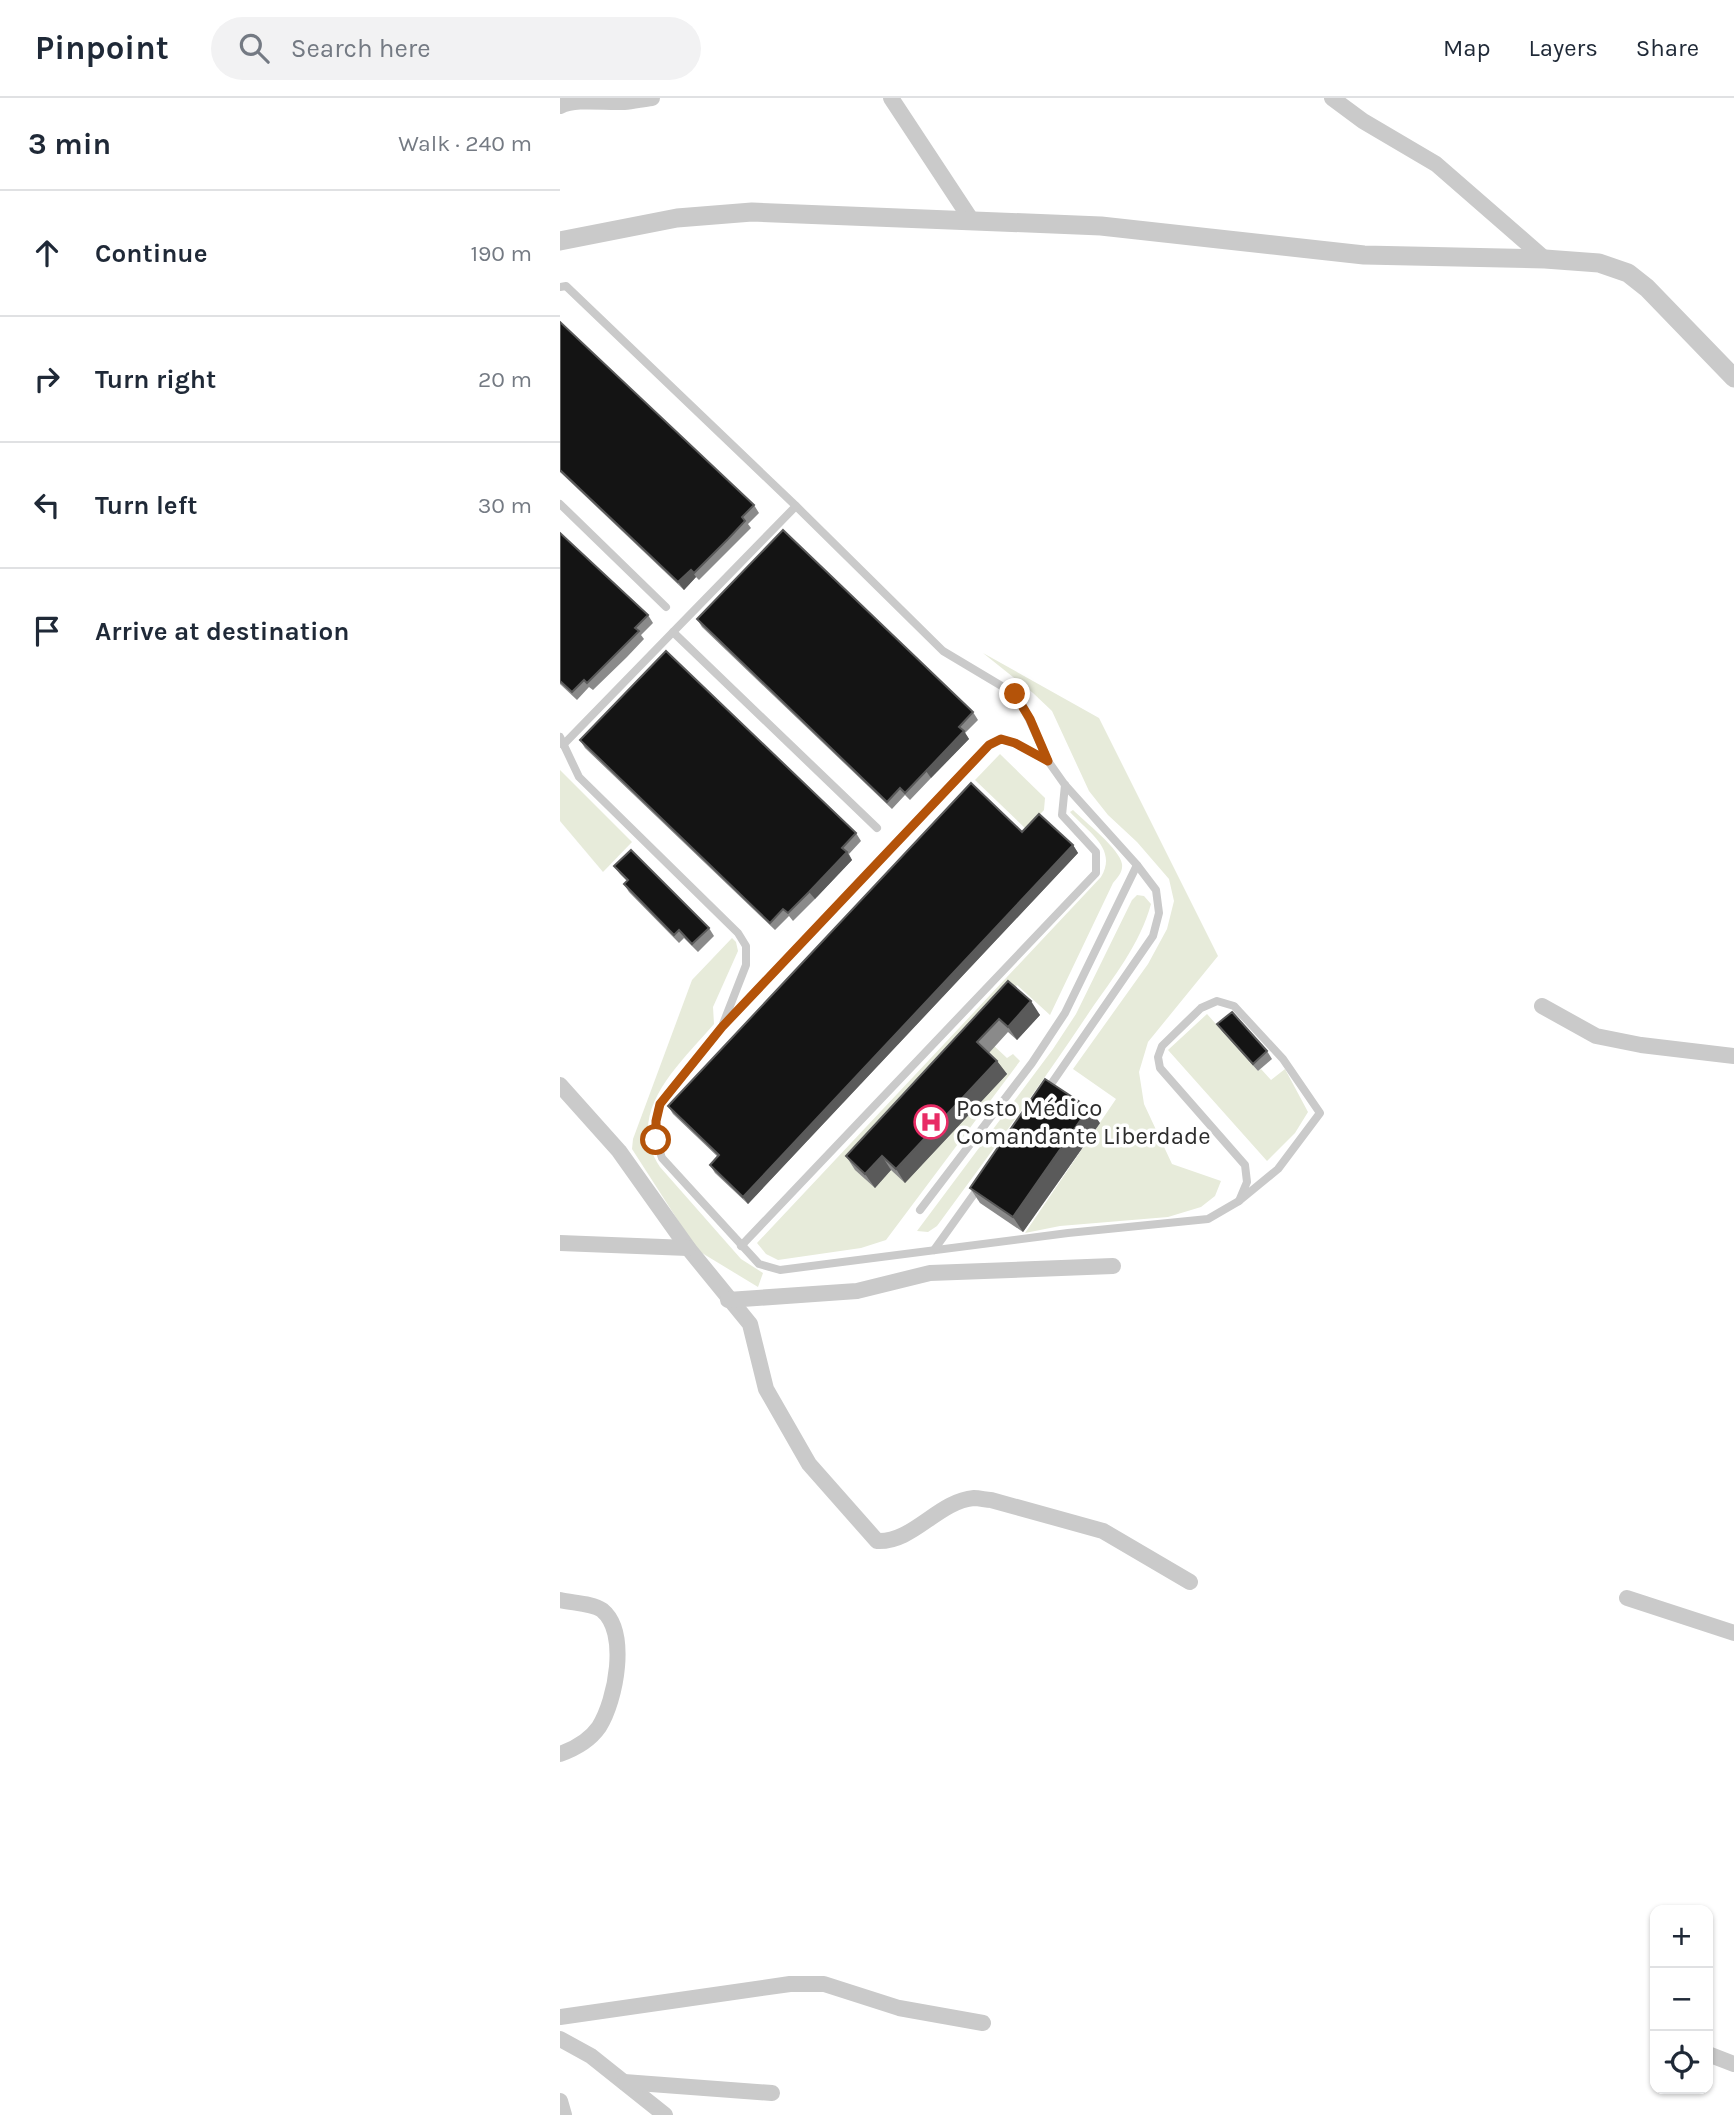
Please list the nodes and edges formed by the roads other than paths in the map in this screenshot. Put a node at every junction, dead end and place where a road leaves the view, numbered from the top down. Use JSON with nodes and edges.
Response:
{"nodes":[{"id":1,"x":652,"y":98,"type":"edge"},
{"id":2,"x":891,"y":98,"type":"edge"},
{"id":3,"x":1332,"y":98,"type":"edge"},
{"id":4,"x":560,"y":106,"type":"edge"},
{"id":5,"x":972,"y":221,"type":"junction"},
{"id":6,"x":560,"y":241,"type":"edge"},
{"id":7,"x":1545,"y":259,"type":"junction"},
{"id":8,"x":560,"y":287,"type":"edge"},
{"id":9,"x":1734,"y":377,"type":"edge"},
{"id":10,"x":560,"y":504,"type":"edge"},
{"id":11,"x":796,"y":506,"type":"junction"},
{"id":12,"x":666,"y":607,"type":"dead end"},
{"id":13,"x":673,"y":632,"type":"junction"},
{"id":14,"x":562,"y":741,"type":"edge"},
{"id":15,"x":1048,"y":761,"type":"junction"},
{"id":16,"x":1065,"y":785,"type":"junction"},
{"id":17,"x":877,"y":828,"type":"dead end"},
{"id":18,"x":1137,"y":865,"type":"junction"},
{"id":19,"x":1542,"y":1006,"type":"dead end"},
{"id":20,"x":722,"y":1027,"type":"junction"},
{"id":21,"x":1734,"y":1056,"type":"edge"},
{"id":22,"x":560,"y":1086,"type":"edge"},
{"id":23,"x":1043,"y":1095,"type":"edge"},
{"id":24,"x":981,"y":1184,"type":"edge"},
{"id":25,"x":1239,"y":1201,"type":"junction"},
{"id":26,"x":920,"y":1210,"type":"dead end"},
{"id":27,"x":560,"y":1243,"type":"edge"},
{"id":28,"x":741,"y":1246,"type":"junction"},
{"id":29,"x":688,"y":1248,"type":"junction"},
{"id":30,"x":934,"y":1250,"type":"junction"},
{"id":31,"x":1112,"y":1266,"type":"dead end"},
{"id":32,"x":728,"y":1300,"type":"junction"},
{"id":33,"x":1190,"y":1582,"type":"dead end"},
{"id":34,"x":1626,"y":1598,"type":"dead end"},
{"id":35,"x":560,"y":1600,"type":"edge"},
{"id":36,"x":1734,"y":1633,"type":"edge"},
{"id":37,"x":560,"y":1754,"type":"edge"},
{"id":38,"x":560,"y":2017,"type":"edge"},
{"id":39,"x":983,"y":2023,"type":"dead end"},
{"id":40,"x":560,"y":2039,"type":"edge"},
{"id":41,"x":1713,"y":2056,"type":"edge"},
{"id":42,"x":1734,"y":2064,"type":"edge"},
{"id":43,"x":624,"y":2082,"type":"junction"},
{"id":44,"x":772,"y":2093,"type":"dead end"},
{"id":45,"x":560,"y":2102,"type":"edge"},
{"id":46,"x":564,"y":2115,"type":"edge"},
{"id":47,"x":665,"y":2115,"type":"edge"}],
"edges":[{"from":1,"to":4,"type":"street"},
{"from":2,"to":5,"type":"street"},
{"from":3,"to":7,"type":"street"},
{"from":5,"to":6,"type":"street"},
{"from":5,"to":7,"type":"street"},
{"from":7,"to":9,"type":"street"},
{"from":8,"to":11,"type":"lane"},
{"from":10,"to":12,"type":"lane"},
{"from":11,"to":13,"type":"lane"},
{"from":11,"to":15,"type":"lane"},
{"from":13,"to":14,"type":"lane"},
{"from":13,"to":17,"type":"lane"},
{"from":14,"to":20,"type":"lane"},
{"from":15,"to":16,"type":"lane"},
{"from":15,"to":20,"type":"lane"},
{"from":16,"to":18,"type":"lane"},
{"from":16,"to":28,"type":"lane"},
{"from":18,"to":23,"type":"lane"},
{"from":18,"to":26,"type":"lane"},
{"from":19,"to":21,"type":"street"},
{"from":20,"to":28,"type":"lane"},
{"from":22,"to":29,"type":"street"},
{"from":24,"to":30,"type":"lane"},
{"from":25,"to":25,"type":"lane"},
{"from":25,"to":30,"type":"lane"},
{"from":27,"to":29,"type":"street"},
{"from":28,"to":30,"type":"lane"},
{"from":29,"to":32,"type":"street"},
{"from":31,"to":32,"type":"street"},
{"from":32,"to":33,"type":"street"},
{"from":34,"to":36,"type":"street"},
{"from":35,"to":37,"type":"street"},
{"from":38,"to":39,"type":"street"},
{"from":40,"to":43,"type":"street"},
{"from":41,"to":42,"type":"street"},
{"from":43,"to":44,"type":"street"},
{"from":43,"to":47,"type":"street"},
{"from":45,"to":46,"type":"street"}]}
